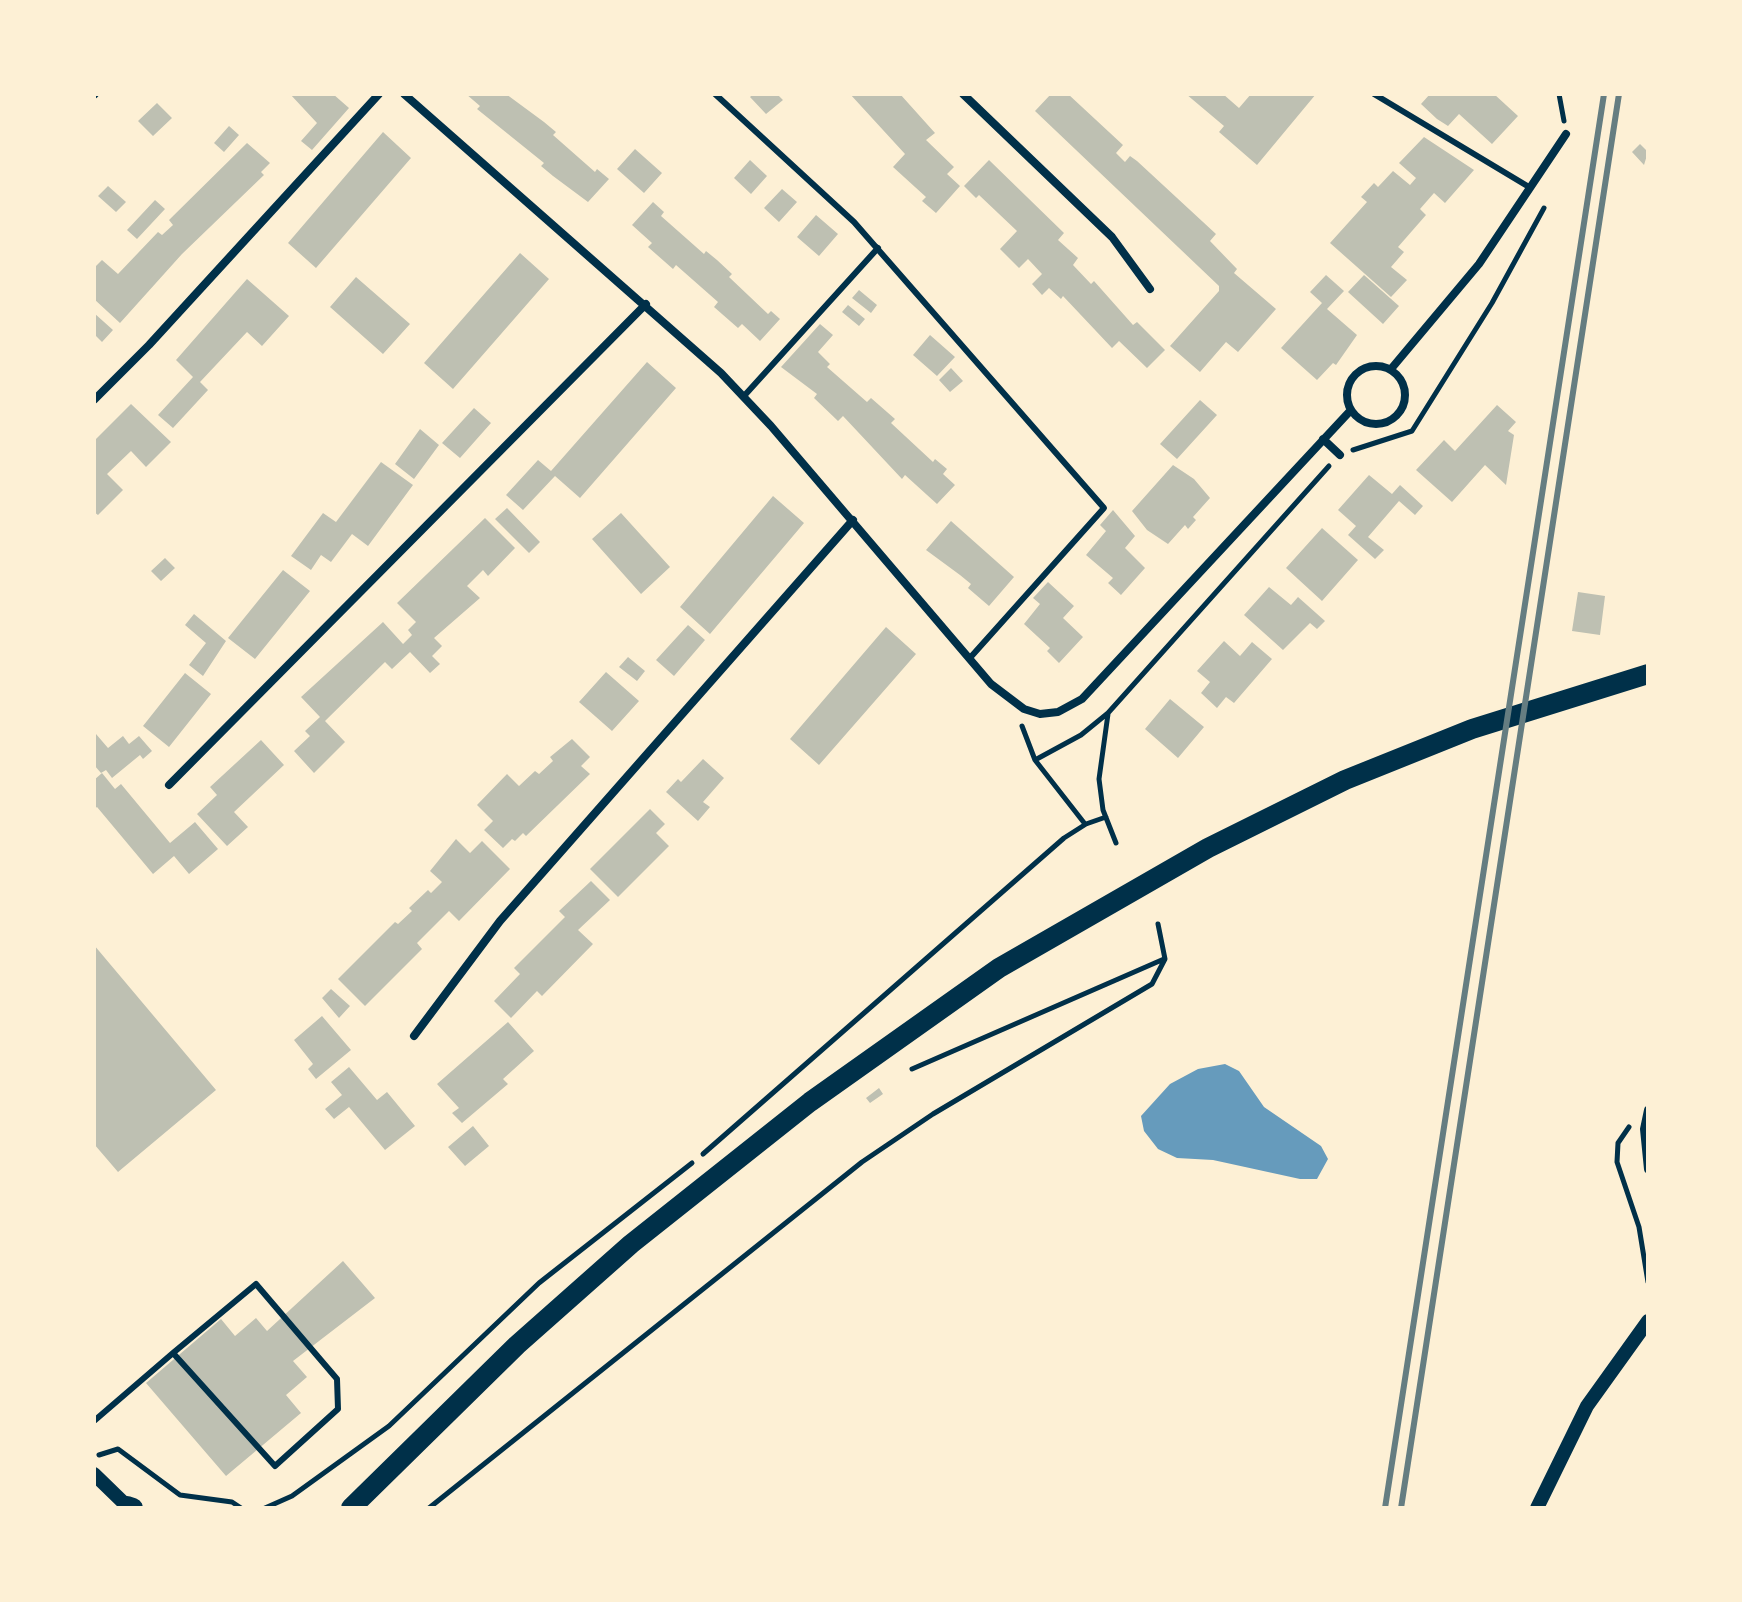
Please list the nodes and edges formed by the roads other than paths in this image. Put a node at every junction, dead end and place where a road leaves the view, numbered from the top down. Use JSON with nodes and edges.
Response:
{"nodes":[{"id":1,"x":379,"y":94,"type":"edge"},
{"id":2,"x":715,"y":94,"type":"edge"},
{"id":3,"x":963,"y":94,"type":"edge"},
{"id":4,"x":1374,"y":94,"type":"edge"},
{"id":5,"x":408,"y":95,"type":"edge"},
{"id":6,"x":1566,"y":134,"type":"road end"},
{"id":7,"x":1529,"y":187,"type":"junction"},
{"id":8,"x":878,"y":248,"type":"junction"},
{"id":9,"x":1150,"y":289,"type":"dead end"},
{"id":10,"x":646,"y":304,"type":"junction"},
{"id":11,"x":1391,"y":369,"type":"junction"},
{"id":12,"x":744,"y":396,"type":"junction"},
{"id":13,"x":94,"y":400,"type":"edge"},
{"id":14,"x":1351,"y":410,"type":"junction"},
{"id":15,"x":1323,"y":439,"type":"junction"},
{"id":16,"x":1340,"y":455,"type":"road end"},
{"id":17,"x":853,"y":520,"type":"junction"},
{"id":18,"x":969,"y":659,"type":"junction"},
{"id":19,"x":1648,"y":674,"type":"edge"},
{"id":20,"x":169,"y":785,"type":"dead end"},
{"id":21,"x":414,"y":1036,"type":"dead end"},
{"id":22,"x":1648,"y":1111,"type":"edge"},
{"id":23,"x":1648,"y":1169,"type":"edge"},
{"id":24,"x":1648,"y":1321,"type":"edge"},
{"id":25,"x":173,"y":1353,"type":"junction"},
{"id":26,"x":94,"y":1421,"type":"edge"},
{"id":27,"x":94,"y":1474,"type":"edge"},
{"id":28,"x":358,"y":1501,"type":"edge"},
{"id":29,"x":129,"y":1507,"type":"edge"},
{"id":30,"x":333,"y":1508,"type":"edge"},
{"id":31,"x":1537,"y":1508,"type":"edge"}],
"edges":[{"from":1,"to":13,"type":"street"},
{"from":2,"to":8,"type":"lane"},
{"from":3,"to":9,"type":"street"},
{"from":4,"to":7,"type":"lane"},
{"from":5,"to":10,"type":"street"},
{"from":6,"to":7,"type":"street"},
{"from":7,"to":11,"type":"street"},
{"from":8,"to":12,"type":"lane"},
{"from":8,"to":18,"type":"lane"},
{"from":10,"to":12,"type":"street"},
{"from":10,"to":20,"type":"street"},
{"from":11,"to":14,"type":"street"},
{"from":11,"to":14,"type":"street"},
{"from":12,"to":17,"type":"street"},
{"from":14,"to":15,"type":"street"},
{"from":15,"to":16,"type":"street"},
{"from":15,"to":18,"type":"street"},
{"from":17,"to":18,"type":"street"},
{"from":17,"to":21,"type":"street"},
{"from":19,"to":28,"type":"main road"},
{"from":22,"to":23,"type":"street"},
{"from":24,"to":31,"type":"street"},
{"from":25,"to":25,"type":"lane"},
{"from":25,"to":26,"type":"lane"},
{"from":27,"to":29,"type":"street"},
{"from":28,"to":30,"type":"main road"}]}
